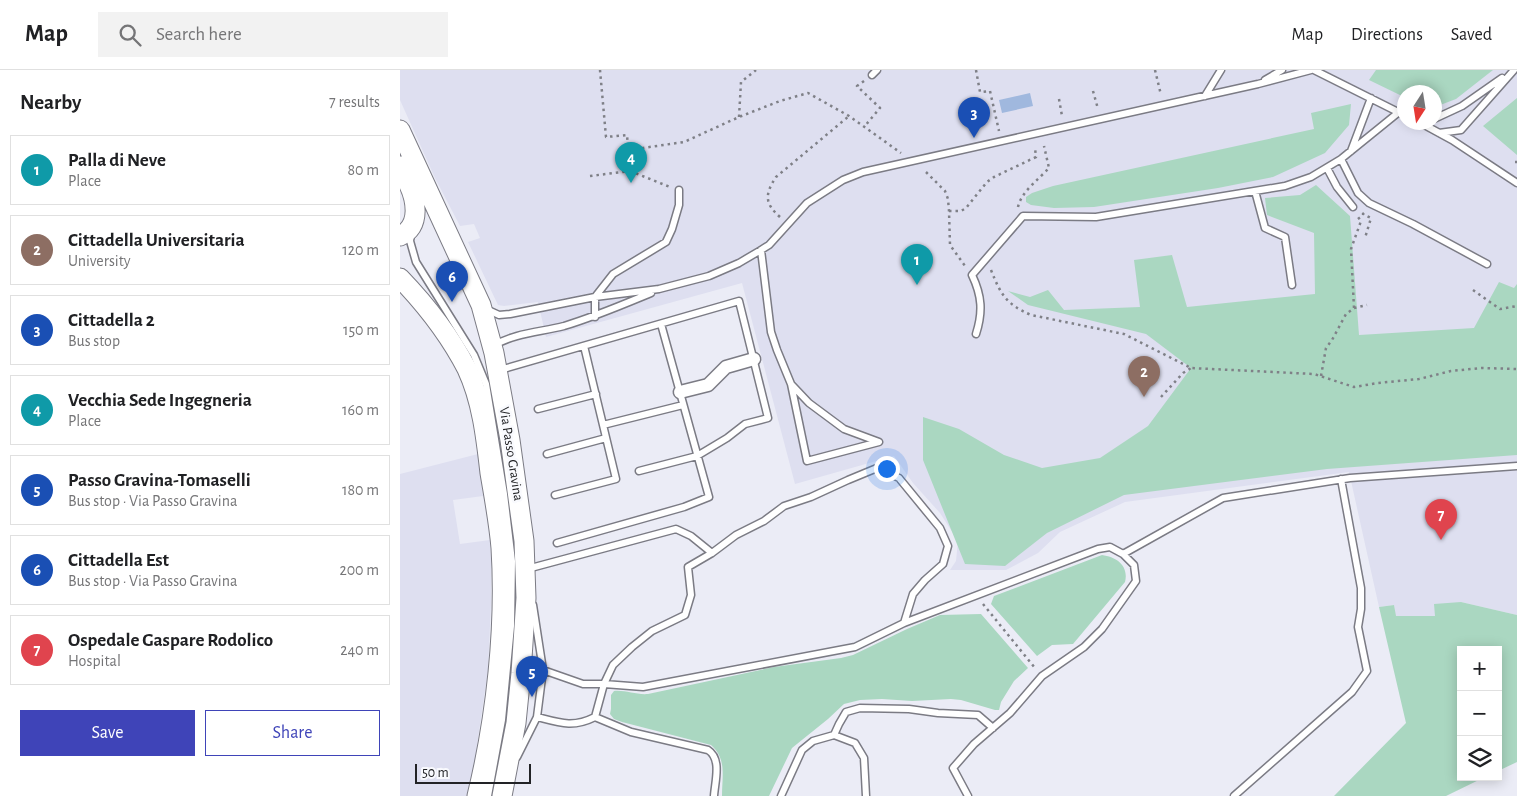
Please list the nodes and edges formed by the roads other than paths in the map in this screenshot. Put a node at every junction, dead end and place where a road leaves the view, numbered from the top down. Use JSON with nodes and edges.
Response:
{"nodes":[{"id":1,"x":1221,"y":70,"type":"edge"},
{"id":2,"x":1282,"y":70,"type":"edge"},
{"id":3,"x":1313,"y":70,"type":"edge"},
{"id":4,"x":1514,"y":70,"type":"edge"},
{"id":5,"x":1258,"y":84,"type":"junction"},
{"id":6,"x":1205,"y":96,"type":"junction"},
{"id":7,"x":1371,"y":98,"type":"junction"},
{"id":8,"x":1397,"y":111,"type":"edge"},
{"id":9,"x":1442,"y":115,"type":"edge"},
{"id":10,"x":1397,"y":118,"type":"edge"},
{"id":11,"x":400,"y":130,"type":"edge"},
{"id":12,"x":1432,"y":130,"type":"edge"},
{"id":13,"x":1439,"y":134,"type":"junction"},
{"id":14,"x":1351,"y":151,"type":"junction"},
{"id":15,"x":1341,"y":159,"type":"junction"},
{"id":16,"x":400,"y":166,"type":"edge"},
{"id":17,"x":1327,"y":168,"type":"junction"},
{"id":18,"x":1517,"y":183,"type":"edge"},
{"id":19,"x":679,"y":190,"type":"road end"},
{"id":20,"x":1255,"y":191,"type":"junction"},
{"id":21,"x":1353,"y":207,"type":"road end"},
{"id":22,"x":446,"y":231,"type":"junction"},
{"id":23,"x":406,"y":232,"type":"edge"},
{"id":24,"x":761,"y":250,"type":"junction"},
{"id":25,"x":1487,"y":264,"type":"dead end"},
{"id":26,"x":400,"y":278,"type":"edge"},
{"id":27,"x":1292,"y":285,"type":"dead end"},
{"id":28,"x":659,"y":289,"type":"junction"},
{"id":29,"x":594,"y":297,"type":"junction"},
{"id":30,"x":481,"y":305,"type":"junction"},
{"id":31,"x":595,"y":317,"type":"junction"},
{"id":32,"x":661,"y":324,"type":"junction"},
{"id":33,"x":976,"y":334,"type":"dead end"},
{"id":34,"x":584,"y":346,"type":"junction"},
{"id":35,"x":492,"y":347,"type":"junction"},
{"id":36,"x":754,"y":359,"type":"junction"},
{"id":37,"x":497,"y":371,"type":"junction"},
{"id":38,"x":790,"y":384,"type":"junction"},
{"id":39,"x":680,"y":392,"type":"junction"},
{"id":40,"x":596,"y":394,"type":"junction"},
{"id":41,"x":683,"y":405,"type":"junction"},
{"id":42,"x":538,"y":409,"type":"dead end"},
{"id":43,"x":603,"y":424,"type":"junction"},
{"id":44,"x":606,"y":438,"type":"junction"},
{"id":45,"x":547,"y":454,"type":"dead end"},
{"id":46,"x":697,"y":456,"type":"junction"},
{"id":47,"x":1517,"y":466,"type":"edge"},
{"id":48,"x":639,"y":471,"type":"dead end"},
{"id":49,"x":1341,"y":479,"type":"junction"},
{"id":50,"x":555,"y":495,"type":"dead end"},
{"id":51,"x":557,"y":542,"type":"dead end"},
{"id":52,"x":712,"y":553,"type":"junction"},
{"id":53,"x":1122,"y":554,"type":"junction"},
{"id":54,"x":526,"y":570,"type":"junction"},
{"id":55,"x":904,"y":623,"type":"junction"},
{"id":56,"x":543,"y":670,"type":"junction"},
{"id":57,"x":604,"y":684,"type":"junction"},
{"id":58,"x":537,"y":717,"type":"junction"},
{"id":59,"x":595,"y":717,"type":"junction"},
{"id":60,"x":993,"y":728,"type":"junction"},
{"id":61,"x":834,"y":735,"type":"junction"},
{"id":62,"x":504,"y":788,"type":"edge"},
{"id":63,"x":477,"y":796,"type":"edge"},
{"id":64,"x":488,"y":796,"type":"edge"},
{"id":65,"x":714,"y":796,"type":"edge"},
{"id":66,"x":780,"y":796,"type":"edge"},
{"id":67,"x":866,"y":796,"type":"edge"},
{"id":68,"x":968,"y":796,"type":"edge"},
{"id":69,"x":1234,"y":796,"type":"edge"}],
"edges":[{"from":1,"to":6,"type":"lane"},
{"from":2,"to":5,"type":"lane"},
{"from":3,"to":5,"type":"lane"},
{"from":3,"to":7,"type":"lane"},
{"from":4,"to":9,"type":"lane"},
{"from":4,"to":13,"type":"lane"},
{"from":5,"to":6,"type":"lane"},
{"from":6,"to":24,"type":"lane"},
{"from":7,"to":8,"type":"lane"},
{"from":7,"to":14,"type":"lane"},
{"from":10,"to":14,"type":"lane"},
{"from":11,"to":22,"type":"main road","name":"Via Passo Gravina"},
{"from":12,"to":13,"type":"lane"},
{"from":13,"to":18,"type":"lane"},
{"from":14,"to":15,"type":"lane"},
{"from":15,"to":17,"type":"lane"},
{"from":15,"to":25,"type":"lane"},
{"from":16,"to":22,"type":"main road"},
{"from":16,"to":23,"type":"main road"},
{"from":17,"to":20,"type":"lane"},
{"from":17,"to":21,"type":"lane"},
{"from":19,"to":29,"type":"lane"},
{"from":20,"to":27,"type":"lane"},
{"from":20,"to":33,"type":"lane"},
{"from":22,"to":30,"type":"main road","name":"Via Passo Gravina"},
{"from":23,"to":64,"type":"lane"},
{"from":24,"to":28,"type":"lane"},
{"from":24,"to":38,"type":"lane"},
{"from":26,"to":63,"type":"main road","name":"Via Passo Gravina"},
{"from":28,"to":29,"type":"lane"},
{"from":28,"to":31,"type":"lane"},
{"from":29,"to":30,"type":"lane"},
{"from":29,"to":31,"type":"lane"},
{"from":30,"to":35,"type":"main road","name":"Via Passo Gravina"},
{"from":31,"to":35,"type":"lane"},
{"from":32,"to":34,"type":"lane"},
{"from":32,"to":36,"type":"lane"},
{"from":32,"to":39,"type":"lane"},
{"from":34,"to":37,"type":"lane"},
{"from":34,"to":40,"type":"lane"},
{"from":35,"to":37,"type":"main road","name":"Via Passo Gravina"},
{"from":36,"to":39,"type":"street"},
{"from":36,"to":46,"type":"lane"},
{"from":37,"to":54,"type":"main road","name":"Via Passo Gravina"},
{"from":38,"to":38,"type":"lane"},
{"from":39,"to":41,"type":"lane"},
{"from":40,"to":42,"type":"lane"},
{"from":40,"to":43,"type":"lane"},
{"from":41,"to":43,"type":"lane"},
{"from":41,"to":46,"type":"lane"},
{"from":43,"to":44,"type":"lane"},
{"from":44,"to":45,"type":"lane"},
{"from":44,"to":50,"type":"lane"},
{"from":46,"to":48,"type":"lane"},
{"from":46,"to":51,"type":"lane"},
{"from":47,"to":49,"type":"lane"},
{"from":49,"to":53,"type":"lane"},
{"from":49,"to":69,"type":"lane"},
{"from":52,"to":54,"type":"lane"},
{"from":52,"to":55,"type":"lane"},
{"from":52,"to":57,"type":"lane"},
{"from":53,"to":55,"type":"lane"},
{"from":53,"to":60,"type":"lane"},
{"from":54,"to":56,"type":"lane"},
{"from":54,"to":62,"type":"main road","name":"Via Passo Gravina"},
{"from":55,"to":57,"type":"lane"},
{"from":56,"to":57,"type":"lane"},
{"from":56,"to":58,"type":"lane"},
{"from":57,"to":59,"type":"lane"},
{"from":58,"to":59,"type":"lane"},
{"from":58,"to":62,"type":"lane"},
{"from":59,"to":65,"type":"lane"},
{"from":60,"to":61,"type":"lane"},
{"from":60,"to":68,"type":"lane"},
{"from":61,"to":66,"type":"lane"},
{"from":61,"to":67,"type":"lane"}]}
